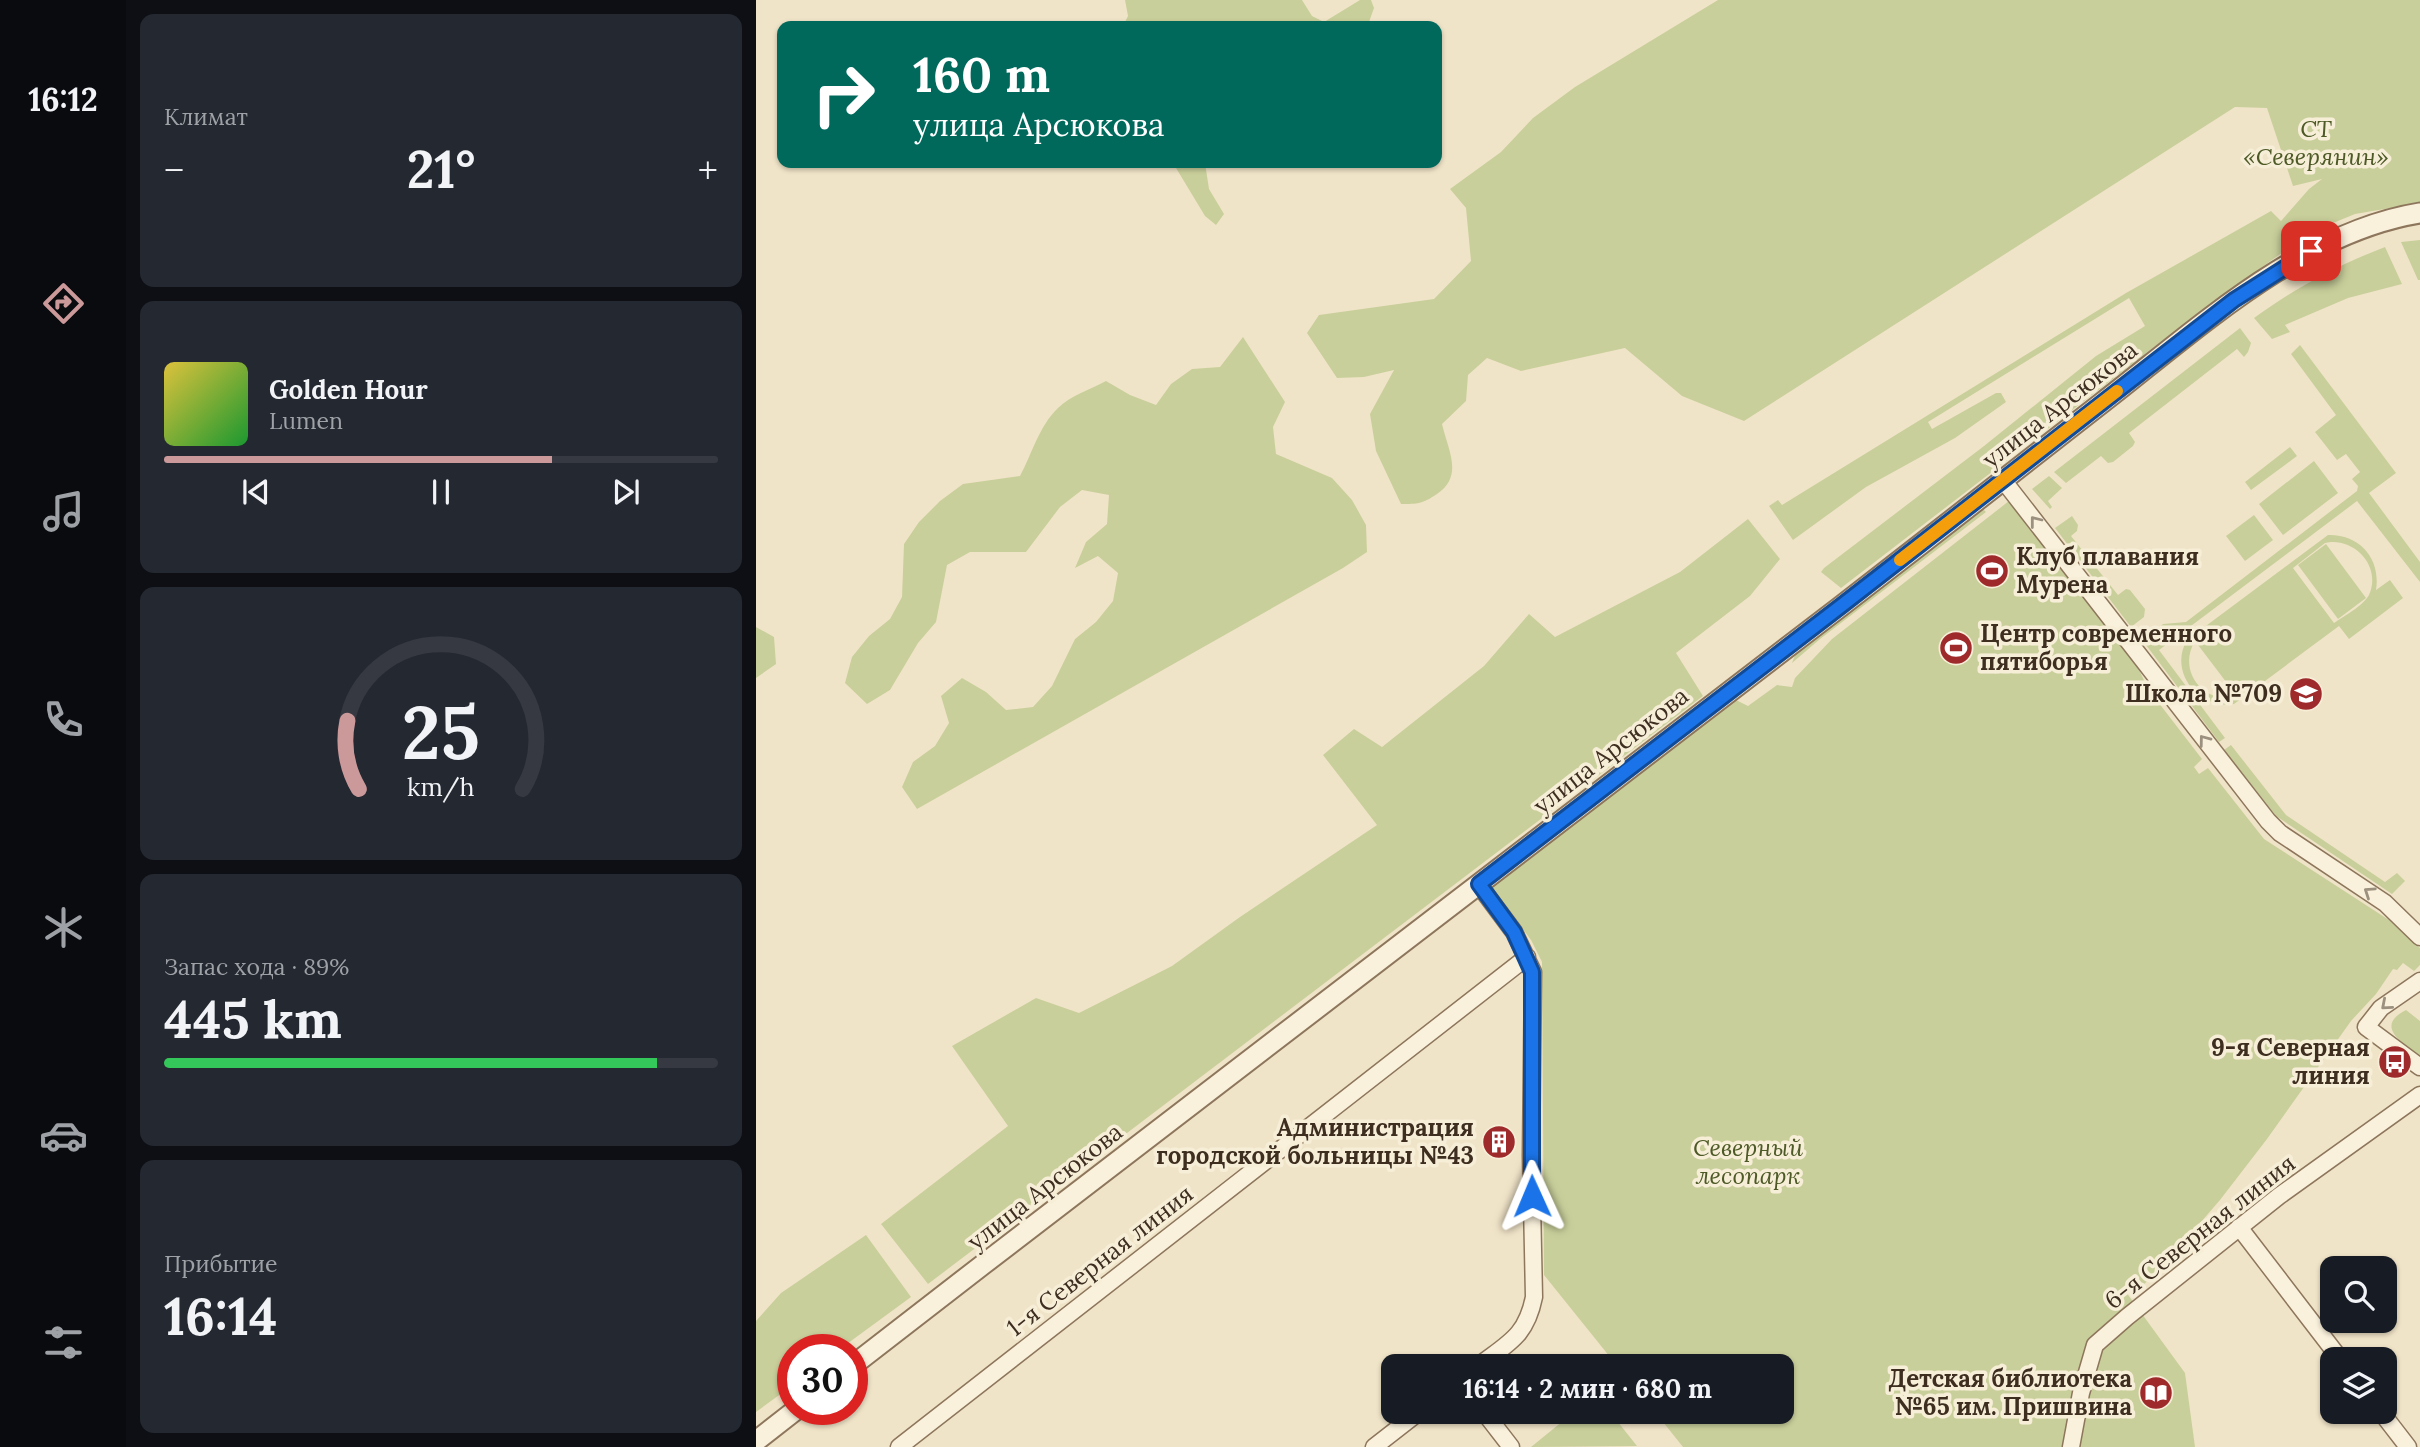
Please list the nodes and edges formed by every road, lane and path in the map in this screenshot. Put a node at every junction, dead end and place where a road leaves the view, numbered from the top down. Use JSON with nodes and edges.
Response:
{"nodes":[{"id":1,"x":2420,"y":213,"type":"edge"},
{"id":2,"x":2003,"y":480,"type":"junction"},
{"id":3,"x":1479,"y":884,"type":"junction"},
{"id":4,"x":2420,"y":937,"type":"edge"},
{"id":5,"x":1527,"y":957,"type":"junction"},
{"id":6,"x":2417,"y":990,"type":"edge"},
{"id":7,"x":2420,"y":1067,"type":"edge"},
{"id":8,"x":2420,"y":1095,"type":"edge"},
{"id":9,"x":2239,"y":1227,"type":"junction"},
{"id":10,"x":2331,"y":1347,"type":"edge"},
{"id":11,"x":868,"y":1354,"type":"edge"},
{"id":12,"x":1493,"y":1354,"type":"edge"},
{"id":13,"x":1404,"y":1424,"type":"edge"},
{"id":14,"x":1493,"y":1424,"type":"edge"},
{"id":15,"x":2391,"y":1424,"type":"edge"},
{"id":16,"x":777,"y":1425,"type":"edge"},
{"id":17,"x":756,"y":1441,"type":"edge"},
{"id":18,"x":900,"y":1447,"type":"edge"},
{"id":19,"x":1374,"y":1447,"type":"edge"},
{"id":20,"x":1511,"y":1447,"type":"edge"},
{"id":21,"x":2070,"y":1447,"type":"edge"},
{"id":22,"x":2408,"y":1447,"type":"edge"}],
"edges":[{"from":1,"to":2,"type":"street","name":"улица Арсюкова"},
{"from":2,"to":3,"type":"street","name":"улица Арсюкова"},
{"from":4,"to":2,"type":"street","one_way":true},
{"from":3,"to":5,"type":"street"},
{"from":3,"to":11,"type":"street","name":"улица Арсюкова"},
{"from":5,"to":12,"type":"street"},
{"from":5,"to":18,"type":"street","name":"1-я Северная линия"},
{"from":6,"to":7,"type":"street","one_way":true},
{"from":8,"to":9,"type":"street","name":"6-я Северная линия"},
{"from":9,"to":10,"type":"street"},
{"from":9,"to":21,"type":"street","name":"6-я Северная линия"},
{"from":13,"to":19,"type":"street"},
{"from":14,"to":20,"type":"street"},
{"from":15,"to":22,"type":"street"},
{"from":16,"to":17,"type":"street"}]}
